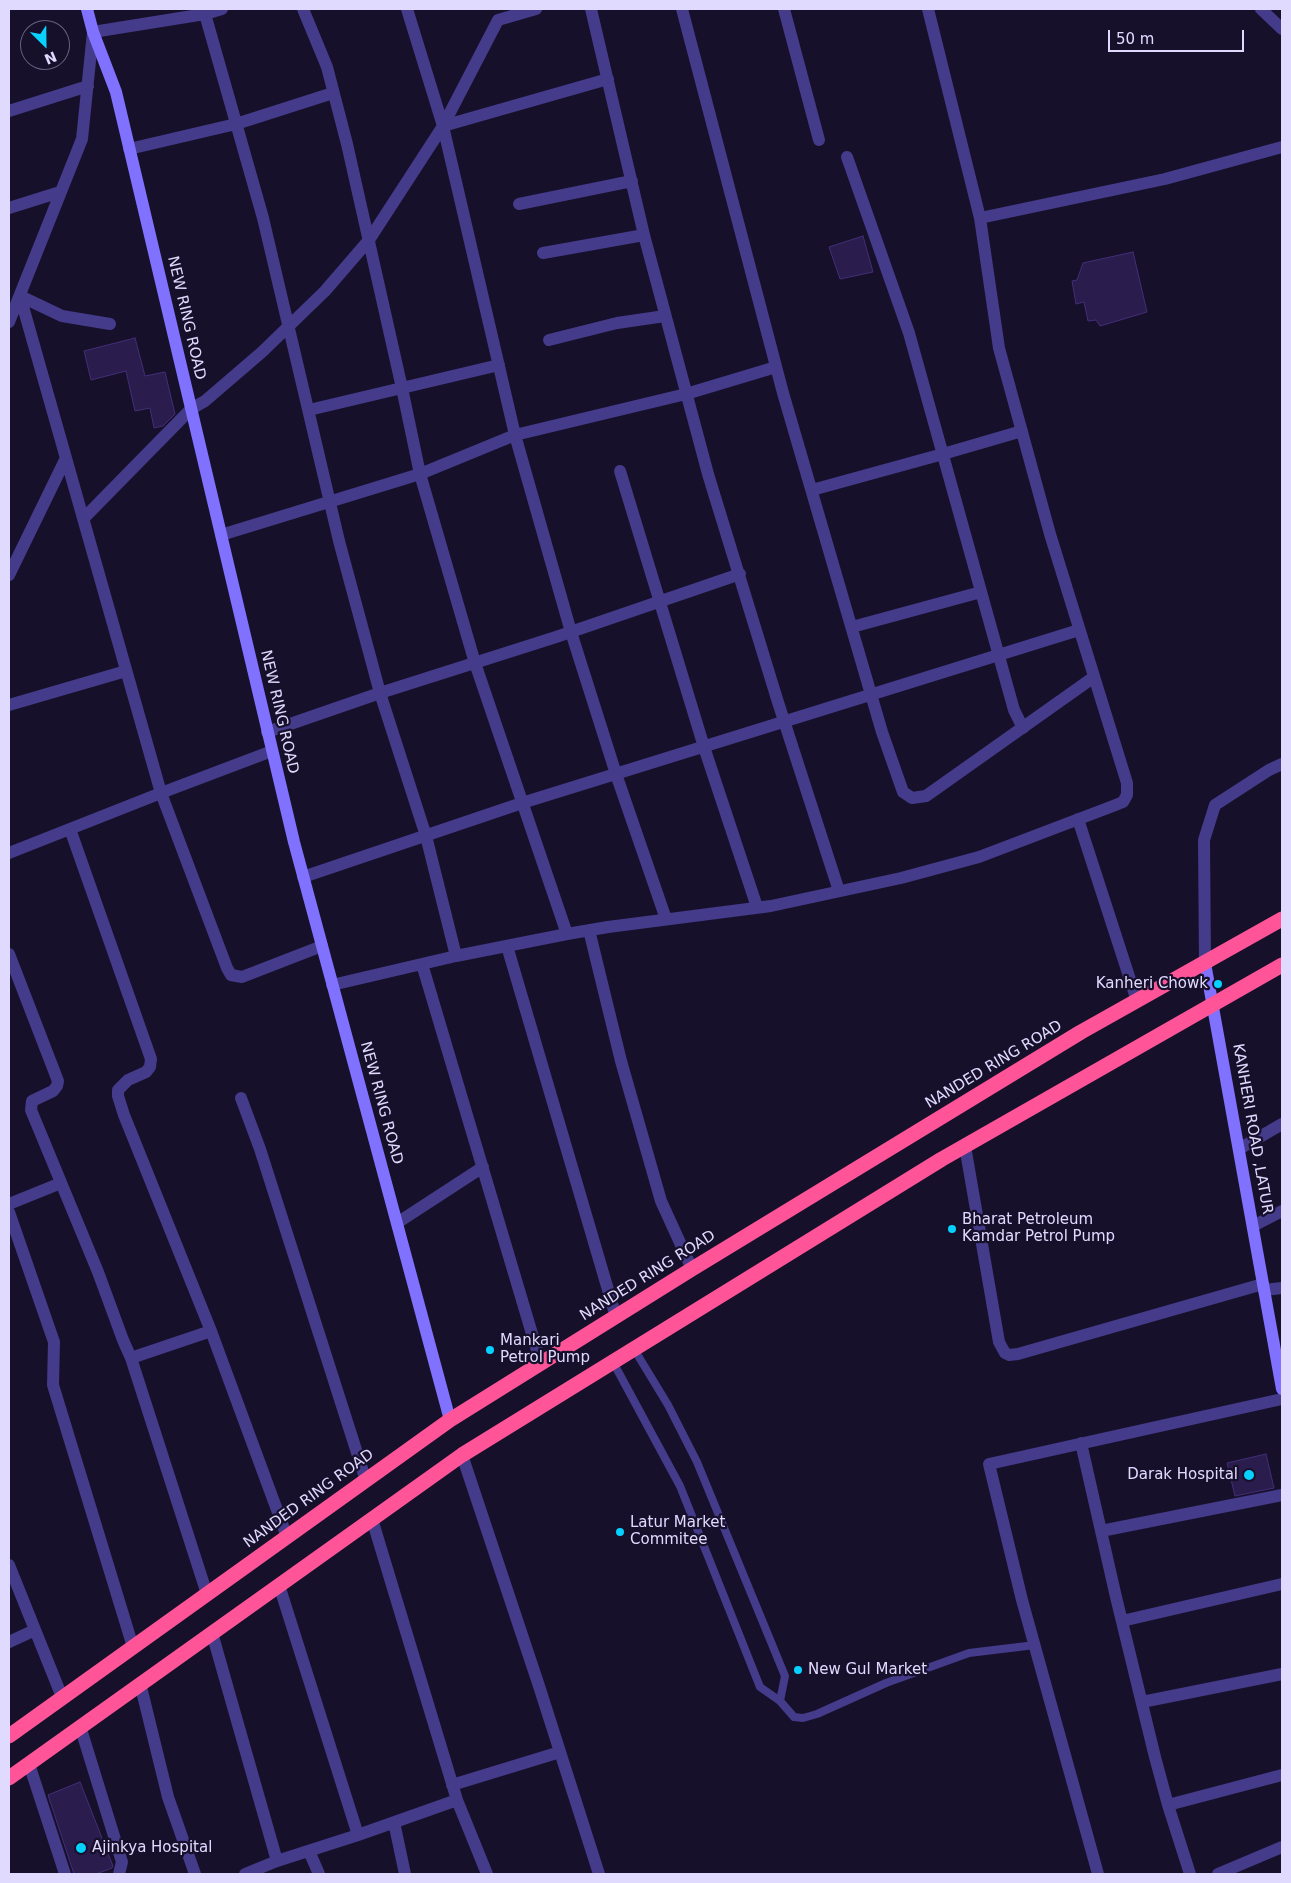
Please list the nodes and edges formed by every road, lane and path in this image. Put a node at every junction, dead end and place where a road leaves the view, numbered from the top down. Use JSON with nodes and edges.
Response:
{"nodes":[{"id":1,"x":86,"y":9,"type":"edge"},
{"id":2,"x":222,"y":9,"type":"edge"},
{"id":3,"x":303,"y":9,"type":"edge"},
{"id":4,"x":407,"y":9,"type":"edge"},
{"id":5,"x":536,"y":9,"type":"edge"},
{"id":6,"x":591,"y":9,"type":"edge"},
{"id":7,"x":682,"y":9,"type":"edge"},
{"id":8,"x":784,"y":9,"type":"edge"},
{"id":9,"x":928,"y":9,"type":"edge"},
{"id":10,"x":1261,"y":9,"type":"edge"},
{"id":11,"x":205,"y":14,"type":"junction"},
{"id":12,"x":1282,"y":30,"type":"edge"},
{"id":13,"x":93,"y":32,"type":"junction"},
{"id":14,"x":608,"y":79,"type":"junction"},
{"id":15,"x":88,"y":86,"type":"junction"},
{"id":16,"x":334,"y":93,"type":"junction"},
{"id":17,"x":9,"y":110,"type":"edge"},
{"id":18,"x":236,"y":124,"type":"junction"},
{"id":19,"x":443,"y":126,"type":"junction"},
{"id":20,"x":819,"y":140,"type":"dead end"},
{"id":21,"x":1282,"y":147,"type":"edge"},
{"id":22,"x":129,"y":149,"type":"junction"},
{"id":23,"x":847,"y":157,"type":"dead end"},
{"id":24,"x":632,"y":181,"type":"junction"},
{"id":25,"x":60,"y":192,"type":"junction"},
{"id":26,"x":519,"y":204,"type":"dead end"},
{"id":27,"x":9,"y":208,"type":"edge"},
{"id":28,"x":980,"y":218,"type":"junction"},
{"id":29,"x":644,"y":235,"type":"junction"},
{"id":30,"x":369,"y":240,"type":"junction"},
{"id":31,"x":543,"y":253,"type":"dead end"},
{"id":32,"x":20,"y":296,"type":"junction"},
{"id":33,"x":665,"y":316,"type":"junction"},
{"id":34,"x":9,"y":322,"type":"edge"},
{"id":35,"x":110,"y":324,"type":"dead end"},
{"id":36,"x":290,"y":326,"type":"junction"},
{"id":37,"x":549,"y":340,"type":"dead end"},
{"id":38,"x":499,"y":365,"type":"junction"},
{"id":39,"x":776,"y":367,"type":"junction"},
{"id":40,"x":402,"y":388,"type":"junction"},
{"id":41,"x":686,"y":394,"type":"junction"},
{"id":42,"x":191,"y":409,"type":"junction"},
{"id":43,"x":309,"y":410,"type":"junction"},
{"id":44,"x":1022,"y":431,"type":"junction"},
{"id":45,"x":515,"y":435,"type":"junction"},
{"id":46,"x":943,"y":454,"type":"junction"},
{"id":47,"x":66,"y":458,"type":"junction"},
{"id":48,"x":620,"y":471,"type":"dead end"},
{"id":49,"x":420,"y":474,"type":"junction"},
{"id":50,"x":812,"y":490,"type":"junction"},
{"id":51,"x":330,"y":502,"type":"junction"},
{"id":52,"x":83,"y":519,"type":"junction"},
{"id":53,"x":221,"y":535,"type":"junction"},
{"id":54,"x":740,"y":574,"type":"junction"},
{"id":55,"x":9,"y":575,"type":"edge"},
{"id":56,"x":981,"y":592,"type":"junction"},
{"id":57,"x":660,"y":601,"type":"junction"},
{"id":58,"x":852,"y":627,"type":"junction"},
{"id":59,"x":1080,"y":630,"type":"junction"},
{"id":60,"x":571,"y":632,"type":"junction"},
{"id":61,"x":998,"y":655,"type":"junction"},
{"id":62,"x":475,"y":663,"type":"junction"},
{"id":63,"x":126,"y":671,"type":"junction"},
{"id":64,"x":1094,"y":677,"type":"junction"},
{"id":65,"x":380,"y":693,"type":"junction"},
{"id":66,"x":871,"y":695,"type":"junction"},
{"id":67,"x":9,"y":705,"type":"edge"},
{"id":68,"x":785,"y":722,"type":"junction"},
{"id":69,"x":1023,"y":728,"type":"junction"},
{"id":70,"x":268,"y":732,"type":"junction"},
{"id":71,"x":704,"y":747,"type":"junction"},
{"id":72,"x":272,"y":751,"type":"junction"},
{"id":73,"x":1282,"y":764,"type":"edge"},
{"id":74,"x":616,"y":774,"type":"junction"},
{"id":75,"x":162,"y":793,"type":"junction"},
{"id":76,"x":522,"y":803,"type":"junction"},
{"id":77,"x":1078,"y":819,"type":"junction"},
{"id":78,"x":70,"y":829,"type":"junction"},
{"id":79,"x":426,"y":836,"type":"junction"},
{"id":80,"x":9,"y":854,"type":"edge"},
{"id":81,"x":303,"y":877,"type":"junction"},
{"id":82,"x":839,"y":891,"type":"junction"},
{"id":83,"x":757,"y":908,"type":"junction"},
{"id":84,"x":666,"y":919,"type":"junction"},
{"id":85,"x":1282,"y":920,"type":"edge"},
{"id":86,"x":589,"y":930,"type":"junction"},
{"id":87,"x":567,"y":934,"type":"junction"},
{"id":88,"x":322,"y":946,"type":"junction"},
{"id":89,"x":507,"y":946,"type":"junction"},
{"id":90,"x":9,"y":954,"type":"edge"},
{"id":91,"x":456,"y":956,"type":"junction"},
{"id":92,"x":1205,"y":963,"type":"junction"},
{"id":93,"x":422,"y":964,"type":"junction"},
{"id":94,"x":1282,"y":965,"type":"edge"},
{"id":95,"x":332,"y":985,"type":"junction"},
{"id":96,"x":1137,"y":1001,"type":"junction"},
{"id":97,"x":1213,"y":1004,"type":"junction"},
{"id":98,"x":242,"y":1098,"type":"dead end"},
{"id":99,"x":1282,"y":1124,"type":"edge"},
{"id":100,"x":965,"y":1146,"type":"junction"},
{"id":101,"x":1239,"y":1149,"type":"junction"},
{"id":102,"x":483,"y":1167,"type":"junction"},
{"id":103,"x":62,"y":1183,"type":"junction"},
{"id":104,"x":9,"y":1204,"type":"edge"},
{"id":105,"x":1282,"y":1211,"type":"edge"},
{"id":106,"x":9,"y":1212,"type":"edge"},
{"id":107,"x":396,"y":1223,"type":"junction"},
{"id":108,"x":1253,"y":1226,"type":"junction"},
{"id":109,"x":692,"y":1269,"type":"junction"},
{"id":110,"x":1264,"y":1287,"type":"junction"},
{"id":111,"x":1282,"y":1288,"type":"edge"},
{"id":112,"x":616,"y":1317,"type":"junction"},
{"id":113,"x":211,"y":1331,"type":"junction"},
{"id":114,"x":634,"y":1349,"type":"junction"},
{"id":115,"x":131,"y":1358,"type":"junction"},
{"id":116,"x":613,"y":1362,"type":"junction"},
{"id":117,"x":542,"y":1364,"type":"junction"},
{"id":118,"x":1282,"y":1389,"type":"edge"},
{"id":119,"x":1282,"y":1399,"type":"edge"},
{"id":120,"x":450,"y":1420,"type":"junction"},
{"id":121,"x":1081,"y":1442,"type":"junction"},
{"id":122,"x":462,"y":1455,"type":"junction"},
{"id":123,"x":366,"y":1481,"type":"junction"},
{"id":124,"x":1282,"y":1495,"type":"edge"},
{"id":125,"x":372,"y":1519,"type":"junction"},
{"id":126,"x":1101,"y":1531,"type":"junction"},
{"id":127,"x":286,"y":1537,"type":"junction"},
{"id":128,"x":9,"y":1565,"type":"edge"},
{"id":129,"x":1282,"y":1584,"type":"edge"},
{"id":130,"x":278,"y":1585,"type":"junction"},
{"id":131,"x":207,"y":1594,"type":"junction"},
{"id":132,"x":1122,"y":1621,"type":"junction"},
{"id":133,"x":35,"y":1630,"type":"junction"},
{"id":134,"x":212,"y":1632,"type":"junction"},
{"id":135,"x":9,"y":1642,"type":"edge"},
{"id":136,"x":1035,"y":1645,"type":"junction"},
{"id":137,"x":133,"y":1647,"type":"junction"},
{"id":138,"x":1282,"y":1674,"type":"edge"},
{"id":139,"x":140,"y":1683,"type":"junction"},
{"id":140,"x":62,"y":1697,"type":"junction"},
{"id":141,"x":780,"y":1701,"type":"junction"},
{"id":142,"x":1142,"y":1702,"type":"junction"},
{"id":143,"x":80,"y":1726,"type":"junction"},
{"id":144,"x":9,"y":1736,"type":"edge"},
{"id":145,"x":560,"y":1752,"type":"junction"},
{"id":146,"x":28,"y":1764,"type":"junction"},
{"id":147,"x":1282,"y":1775,"type":"edge"},
{"id":148,"x":9,"y":1778,"type":"edge"},
{"id":149,"x":452,"y":1785,"type":"junction"},
{"id":150,"x":457,"y":1800,"type":"junction"},
{"id":151,"x":1168,"y":1805,"type":"junction"},
{"id":152,"x":394,"y":1822,"type":"junction"},
{"id":153,"x":358,"y":1835,"type":"junction"},
{"id":154,"x":1282,"y":1847,"type":"edge"},
{"id":155,"x":309,"y":1851,"type":"junction"},
{"id":156,"x":277,"y":1861,"type":"junction"},
{"id":157,"x":260,"y":1871,"type":"edge"},
{"id":158,"x":65,"y":1874,"type":"edge"},
{"id":159,"x":119,"y":1874,"type":"edge"},
{"id":160,"x":195,"y":1874,"type":"edge"},
{"id":161,"x":246,"y":1874,"type":"edge"},
{"id":162,"x":319,"y":1874,"type":"edge"},
{"id":163,"x":405,"y":1874,"type":"edge"},
{"id":164,"x":487,"y":1874,"type":"edge"},
{"id":165,"x":599,"y":1874,"type":"edge"},
{"id":166,"x":1098,"y":1874,"type":"edge"},
{"id":167,"x":1190,"y":1874,"type":"edge"},
{"id":168,"x":1218,"y":1874,"type":"edge"}],
"edges":[{"from":1,"to":13,"type":"street","name":"NEW RING ROAD"},
{"from":2,"to":11,"type":"street"},
{"from":3,"to":16,"type":"street"},
{"from":4,"to":19,"type":"street"},
{"from":5,"to":19,"type":"street"},
{"from":6,"to":14,"type":"street"},
{"from":7,"to":39,"type":"street"},
{"from":8,"to":20,"type":"street"},
{"from":9,"to":28,"type":"street"},
{"from":10,"to":12,"type":"street"},
{"from":11,"to":13,"type":"street"},
{"from":11,"to":18,"type":"street"},
{"from":13,"to":15,"type":"street"},
{"from":13,"to":22,"type":"street","name":"NEW RING ROAD"},
{"from":14,"to":19,"type":"street"},
{"from":14,"to":24,"type":"street"},
{"from":15,"to":17,"type":"street"},
{"from":15,"to":25,"type":"street"},
{"from":16,"to":18,"type":"street"},
{"from":16,"to":30,"type":"street"},
{"from":18,"to":22,"type":"street"},
{"from":18,"to":36,"type":"street"},
{"from":19,"to":30,"type":"street"},
{"from":19,"to":38,"type":"street"},
{"from":21,"to":28,"type":"street"},
{"from":22,"to":42,"type":"street","name":"NEW RING ROAD"},
{"from":23,"to":46,"type":"street"},
{"from":24,"to":26,"type":"street"},
{"from":24,"to":29,"type":"street"},
{"from":25,"to":27,"type":"street"},
{"from":25,"to":32,"type":"street"},
{"from":28,"to":44,"type":"street"},
{"from":29,"to":31,"type":"street"},
{"from":29,"to":33,"type":"street"},
{"from":30,"to":36,"type":"street"},
{"from":30,"to":40,"type":"street"},
{"from":32,"to":34,"type":"street"},
{"from":32,"to":35,"type":"street"},
{"from":32,"to":47,"type":"street"},
{"from":33,"to":37,"type":"street"},
{"from":33,"to":41,"type":"street"},
{"from":36,"to":42,"type":"street"},
{"from":36,"to":43,"type":"street"},
{"from":38,"to":40,"type":"street"},
{"from":38,"to":45,"type":"street"},
{"from":39,"to":41,"type":"street"},
{"from":39,"to":50,"type":"street"},
{"from":40,"to":43,"type":"street"},
{"from":40,"to":49,"type":"street"},
{"from":41,"to":45,"type":"street"},
{"from":41,"to":54,"type":"street"},
{"from":42,"to":52,"type":"street"},
{"from":42,"to":53,"type":"street","name":"NEW RING ROAD"},
{"from":43,"to":51,"type":"street"},
{"from":44,"to":46,"type":"street"},
{"from":44,"to":59,"type":"street"},
{"from":45,"to":49,"type":"street"},
{"from":45,"to":60,"type":"street"},
{"from":46,"to":50,"type":"street"},
{"from":46,"to":56,"type":"street"},
{"from":47,"to":52,"type":"street"},
{"from":47,"to":55,"type":"street"},
{"from":48,"to":57,"type":"street"},
{"from":49,"to":51,"type":"street"},
{"from":49,"to":62,"type":"street"},
{"from":50,"to":58,"type":"street"},
{"from":51,"to":53,"type":"street"},
{"from":51,"to":65,"type":"street"},
{"from":52,"to":63,"type":"street"},
{"from":53,"to":70,"type":"street","name":"NEW RING ROAD"},
{"from":54,"to":57,"type":"street"},
{"from":54,"to":68,"type":"street"},
{"from":56,"to":58,"type":"street"},
{"from":56,"to":61,"type":"street"},
{"from":57,"to":60,"type":"street"},
{"from":57,"to":71,"type":"street"},
{"from":58,"to":66,"type":"street"},
{"from":59,"to":61,"type":"street"},
{"from":59,"to":64,"type":"street"},
{"from":60,"to":62,"type":"street"},
{"from":60,"to":74,"type":"street"},
{"from":61,"to":66,"type":"street"},
{"from":61,"to":69,"type":"street"},
{"from":62,"to":65,"type":"street"},
{"from":62,"to":76,"type":"street"},
{"from":63,"to":67,"type":"street"},
{"from":63,"to":75,"type":"street"},
{"from":64,"to":69,"type":"street"},
{"from":64,"to":77,"type":"street"},
{"from":65,"to":70,"type":"street"},
{"from":65,"to":79,"type":"street"},
{"from":66,"to":68,"type":"street"},
{"from":66,"to":69,"type":"street"},
{"from":68,"to":71,"type":"street"},
{"from":68,"to":82,"type":"street"},
{"from":70,"to":72,"type":"street","name":"NEW RING ROAD"},
{"from":71,"to":74,"type":"street"},
{"from":71,"to":83,"type":"street"},
{"from":72,"to":75,"type":"street"},
{"from":72,"to":81,"type":"street","name":"NEW RING ROAD"},
{"from":73,"to":92,"type":"street"},
{"from":74,"to":76,"type":"street"},
{"from":74,"to":84,"type":"street"},
{"from":75,"to":78,"type":"street"},
{"from":75,"to":88,"type":"street"},
{"from":76,"to":79,"type":"street"},
{"from":76,"to":87,"type":"street"},
{"from":77,"to":82,"type":"street"},
{"from":77,"to":96,"type":"street"},
{"from":78,"to":80,"type":"street"},
{"from":78,"to":113,"type":"street"},
{"from":79,"to":81,"type":"street"},
{"from":79,"to":91,"type":"street"},
{"from":81,"to":88,"type":"street","name":"NEW RING ROAD"},
{"from":82,"to":83,"type":"street"},
{"from":83,"to":84,"type":"street"},
{"from":84,"to":86,"type":"street"},
{"from":85,"to":92,"type":"highway","name":"NANDED RING ROAD"},
{"from":86,"to":87,"type":"street"},
{"from":86,"to":109,"type":"street"},
{"from":87,"to":89,"type":"street"},
{"from":88,"to":95,"type":"street","name":"NEW RING ROAD"},
{"from":89,"to":91,"type":"street"},
{"from":89,"to":112,"type":"street"},
{"from":90,"to":103,"type":"street"},
{"from":91,"to":93,"type":"street"},
{"from":92,"to":96,"type":"highway","name":"NANDED RING ROAD"},
{"from":92,"to":97,"type":"street","name":"KANHERI ROAD ,LATUR"},
{"from":93,"to":95,"type":"street"},
{"from":93,"to":102,"type":"street"},
{"from":94,"to":97,"type":"highway"},
{"from":95,"to":107,"type":"street","name":"NEW RING ROAD"},
{"from":96,"to":109,"type":"highway","name":"NANDED RING ROAD"},
{"from":97,"to":100,"type":"highway"},
{"from":97,"to":101,"type":"street","name":"KANHERI ROAD ,LATUR"},
{"from":98,"to":123,"type":"street"},
{"from":99,"to":101,"type":"street"},
{"from":100,"to":110,"type":"street"},
{"from":100,"to":114,"type":"highway"},
{"from":101,"to":108,"type":"street","name":"KANHERI ROAD ,LATUR"},
{"from":102,"to":107,"type":"street"},
{"from":102,"to":117,"type":"street"},
{"from":103,"to":104,"type":"street"},
{"from":103,"to":115,"type":"street"},
{"from":105,"to":108,"type":"street"},
{"from":106,"to":137,"type":"street"},
{"from":107,"to":120,"type":"street","name":"NEW RING ROAD"},
{"from":108,"to":110,"type":"street","name":"KANHERI ROAD ,LATUR"},
{"from":109,"to":112,"type":"highway","name":"NANDED RING ROAD"},
{"from":110,"to":111,"type":"street"},
{"from":110,"to":118,"type":"street","name":"KANHERI ROAD ,LATUR"},
{"from":112,"to":117,"type":"highway","name":"NANDED RING ROAD"},
{"from":113,"to":115,"type":"street"},
{"from":113,"to":127,"type":"street"},
{"from":114,"to":116,"type":"highway"},
{"from":114,"to":141,"type":"lane"},
{"from":115,"to":131,"type":"street"},
{"from":116,"to":122,"type":"highway"},
{"from":116,"to":141,"type":"lane"},
{"from":117,"to":120,"type":"highway","name":"NANDED RING ROAD"},
{"from":119,"to":121,"type":"street"},
{"from":120,"to":123,"type":"highway","name":"NANDED RING ROAD"},
{"from":121,"to":126,"type":"street"},
{"from":121,"to":136,"type":"street"},
{"from":122,"to":125,"type":"highway"},
{"from":122,"to":145,"type":"street"},
{"from":123,"to":127,"type":"highway","name":"NANDED RING ROAD"},
{"from":124,"to":126,"type":"street"},
{"from":125,"to":130,"type":"highway"},
{"from":125,"to":149,"type":"street"},
{"from":126,"to":132,"type":"street"},
{"from":127,"to":131,"type":"highway","name":"NANDED RING ROAD"},
{"from":128,"to":133,"type":"street"},
{"from":129,"to":132,"type":"street"},
{"from":130,"to":134,"type":"highway"},
{"from":130,"to":153,"type":"street"},
{"from":131,"to":137,"type":"highway","name":"NANDED RING ROAD"},
{"from":132,"to":142,"type":"street"},
{"from":133,"to":135,"type":"street"},
{"from":133,"to":140,"type":"street"},
{"from":134,"to":139,"type":"highway"},
{"from":134,"to":156,"type":"street"},
{"from":136,"to":141,"type":"lane"},
{"from":136,"to":166,"type":"street"},
{"from":137,"to":140,"type":"highway","name":"NANDED RING ROAD"},
{"from":138,"to":142,"type":"street"},
{"from":139,"to":143,"type":"highway"},
{"from":139,"to":160,"type":"street"},
{"from":140,"to":144,"type":"highway","name":"NANDED RING ROAD"},
{"from":142,"to":151,"type":"street"},
{"from":143,"to":146,"type":"highway"},
{"from":143,"to":159,"type":"street"},
{"from":145,"to":149,"type":"street"},
{"from":145,"to":165,"type":"street"},
{"from":146,"to":148,"type":"highway"},
{"from":146,"to":158,"type":"street"},
{"from":147,"to":151,"type":"street"},
{"from":149,"to":150,"type":"street"},
{"from":150,"to":152,"type":"street"},
{"from":150,"to":164,"type":"street"},
{"from":151,"to":167,"type":"street"},
{"from":152,"to":153,"type":"street"},
{"from":152,"to":163,"type":"street"},
{"from":153,"to":155,"type":"street"},
{"from":154,"to":168,"type":"street"},
{"from":155,"to":156,"type":"street"},
{"from":155,"to":162,"type":"street"},
{"from":156,"to":157,"type":"street"},
{"from":157,"to":161,"type":"street"}]}
